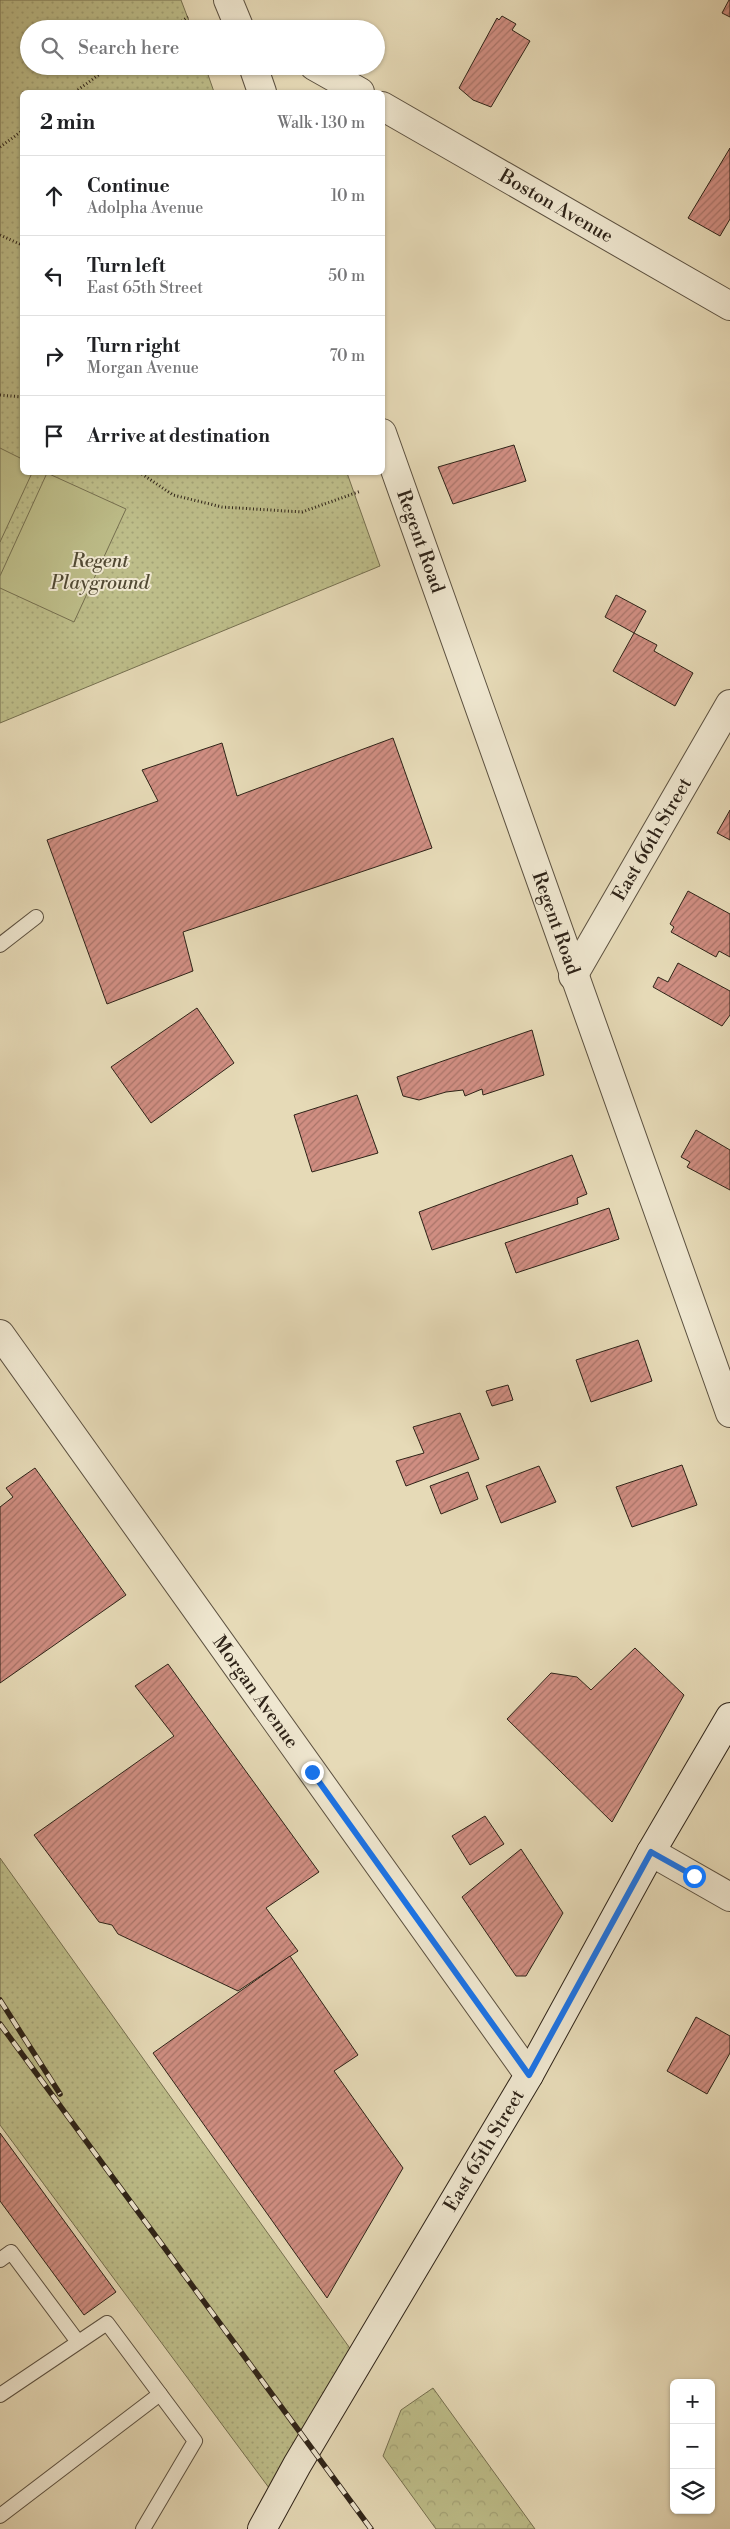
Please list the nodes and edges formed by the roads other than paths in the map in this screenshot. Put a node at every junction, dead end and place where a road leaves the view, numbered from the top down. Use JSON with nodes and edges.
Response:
{"nodes":[{"id":1,"x":256,"y":75,"type":"edge"},
{"id":2,"x":330,"y":75,"type":"edge"},
{"id":3,"x":261,"y":90,"type":"edge"},
{"id":4,"x":356,"y":90,"type":"edge"},
{"id":5,"x":385,"y":108,"type":"edge"},
{"id":6,"x":730,"y":306,"type":"edge"},
{"id":7,"x":385,"y":443,"type":"edge"},
{"id":8,"x":730,"y":704,"type":"edge"},
{"id":9,"x":36,"y":917,"type":"dead end"},
{"id":10,"x":0,"y":944,"type":"edge"},
{"id":11,"x":573,"y":976,"type":"junction"},
{"id":12,"x":0,"y":1334,"type":"edge"},
{"id":13,"x":730,"y":1413,"type":"edge"},
{"id":14,"x":730,"y":1717,"type":"edge"},
{"id":15,"x":651,"y":1852,"type":"junction"},
{"id":16,"x":730,"y":1897,"type":"edge"},
{"id":17,"x":529,"y":2075,"type":"junction"},
{"id":18,"x":0,"y":2260,"type":"edge"},
{"id":19,"x":78,"y":2342,"type":"junction"},
{"id":20,"x":160,"y":2394,"type":"junction"},
{"id":21,"x":0,"y":2395,"type":"edge"},
{"id":22,"x":0,"y":2516,"type":"edge"},
{"id":23,"x":143,"y":2529,"type":"edge"},
{"id":24,"x":262,"y":2529,"type":"edge"}],
"edges":[{"from":1,"to":3,"type":"street"},
{"from":2,"to":4,"type":"street"},
{"from":5,"to":6,"type":"street","name":"Boston Avenue"},
{"from":7,"to":11,"type":"street","name":"Regent Road"},
{"from":8,"to":11,"type":"street","name":"East 66th Street"},
{"from":9,"to":10,"type":"lane"},
{"from":11,"to":13,"type":"street","name":"Regent Road"},
{"from":12,"to":17,"type":"street","name":"Morgan Avenue"},
{"from":14,"to":15,"type":"street","name":"East 65th Street"},
{"from":15,"to":16,"type":"street"},
{"from":15,"to":17,"type":"street","name":"East 65th Street"},
{"from":17,"to":24,"type":"street","name":"East 65th Street"},
{"from":18,"to":19,"type":"lane"},
{"from":19,"to":20,"type":"lane"},
{"from":19,"to":21,"type":"lane"},
{"from":20,"to":22,"type":"lane"},
{"from":20,"to":23,"type":"lane"}]}
